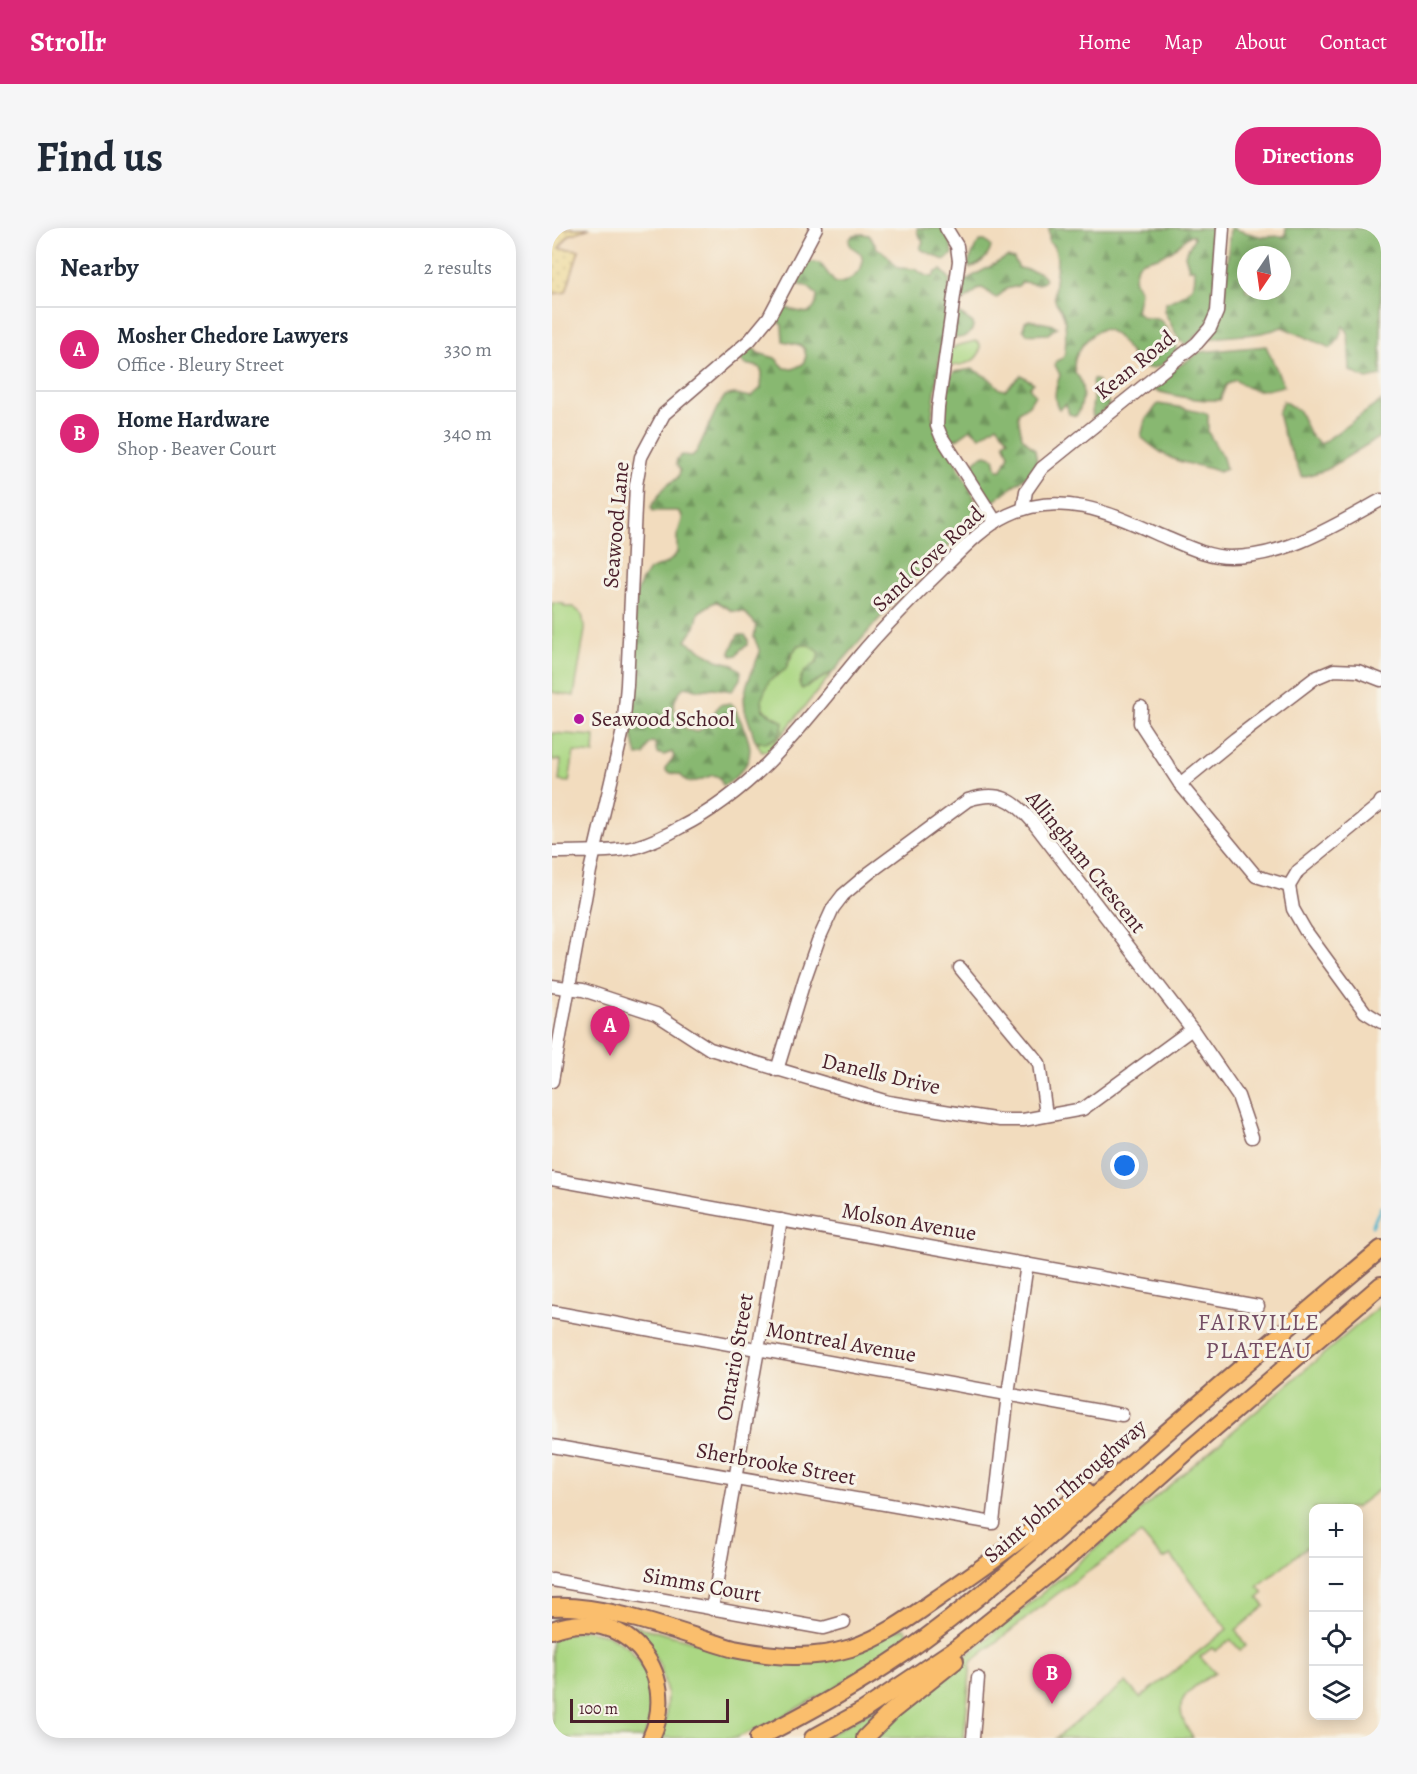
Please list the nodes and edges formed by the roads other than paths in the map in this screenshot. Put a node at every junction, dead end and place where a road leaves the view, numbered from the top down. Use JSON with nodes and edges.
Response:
{"nodes":[{"id":1,"x":816,"y":228,"type":"edge"},
{"id":2,"x":946,"y":228,"type":"edge"},
{"id":3,"x":1223,"y":228,"type":"edge"},
{"id":4,"x":1381,"y":500,"type":"edge"},
{"id":5,"x":1023,"y":509,"type":"junction"},
{"id":6,"x":996,"y":522,"type":"junction"},
{"id":7,"x":1381,"y":680,"type":"edge"},
{"id":8,"x":1141,"y":706,"type":"dead end"},
{"id":9,"x":1180,"y":784,"type":"junction"},
{"id":10,"x":1381,"y":801,"type":"edge"},
{"id":11,"x":595,"y":850,"type":"junction"},
{"id":12,"x":552,"y":852,"type":"edge"},
{"id":13,"x":1289,"y":886,"type":"junction"},
{"id":14,"x":960,"y":968,"type":"dead end"},
{"id":15,"x":552,"y":986,"type":"edge"},
{"id":16,"x":569,"y":989,"type":"junction"},
{"id":17,"x":1381,"y":1022,"type":"edge"},
{"id":18,"x":1192,"y":1029,"type":"junction"},
{"id":19,"x":777,"y":1070,"type":"junction"},
{"id":20,"x":552,"y":1081,"type":"edge"},
{"id":21,"x":1046,"y":1116,"type":"junction"},
{"id":22,"x":1252,"y":1137,"type":"dead end"},
{"id":23,"x":552,"y":1179,"type":"edge"},
{"id":24,"x":781,"y":1220,"type":"junction"},
{"id":25,"x":1381,"y":1249,"type":"edge"},
{"id":26,"x":1027,"y":1264,"type":"junction"},
{"id":27,"x":1381,"y":1285,"type":"edge"},
{"id":28,"x":1258,"y":1306,"type":"dead end"},
{"id":29,"x":552,"y":1312,"type":"edge"},
{"id":30,"x":758,"y":1349,"type":"junction"},
{"id":31,"x":1008,"y":1394,"type":"junction"},
{"id":32,"x":1122,"y":1414,"type":"dead end"},
{"id":33,"x":1174,"y":1426,"type":"junction"},
{"id":34,"x":552,"y":1446,"type":"edge"},
{"id":35,"x":734,"y":1477,"type":"junction"},
{"id":36,"x":1061,"y":1564,"type":"junction"},
{"id":37,"x":552,"y":1580,"type":"edge"},
{"id":38,"x":552,"y":1607,"type":"edge"},
{"id":39,"x":712,"y":1608,"type":"junction"},
{"id":40,"x":844,"y":1622,"type":"dead end"},
{"id":41,"x":555,"y":1628,"type":"edge"},
{"id":42,"x":978,"y":1678,"type":"dead end"},
{"id":43,"x":651,"y":1738,"type":"edge"},
{"id":44,"x":758,"y":1738,"type":"edge"},
{"id":45,"x":813,"y":1738,"type":"edge"},
{"id":46,"x":865,"y":1738,"type":"edge"},
{"id":47,"x":973,"y":1738,"type":"edge"}],
"edges":[{"from":1,"to":11,"type":"street","name":"Seawood Lane"},
{"from":2,"to":6,"type":"street"},
{"from":3,"to":5,"type":"street","name":"Kean Road"},
{"from":4,"to":5,"type":"street","name":"Sand Cove Road"},
{"from":5,"to":6,"type":"street","name":"Sand Cove Road"},
{"from":6,"to":11,"type":"street","name":"Sand Cove Road"},
{"from":7,"to":9,"type":"street"},
{"from":8,"to":9,"type":"street"},
{"from":9,"to":13,"type":"street"},
{"from":10,"to":13,"type":"street"},
{"from":11,"to":12,"type":"street","name":"Sand Cove Road"},
{"from":11,"to":16,"type":"street","name":"Seawood Lane"},
{"from":13,"to":17,"type":"street"},
{"from":14,"to":21,"type":"street"},
{"from":15,"to":16,"type":"street","name":"Danells Drive"},
{"from":16,"to":19,"type":"street","name":"Danells Drive"},
{"from":16,"to":20,"type":"street","name":"Seawood Lane"},
{"from":18,"to":19,"type":"street","name":"Allingham Crescent"},
{"from":18,"to":21,"type":"street","name":"Danells Drive"},
{"from":18,"to":22,"type":"street"},
{"from":19,"to":21,"type":"street","name":"Danells Drive"},
{"from":23,"to":24,"type":"street","name":"Molson Avenue"},
{"from":24,"to":26,"type":"street","name":"Molson Avenue"},
{"from":24,"to":30,"type":"street","name":"Ontario Street"},
{"from":25,"to":33,"type":"highway","name":"Saint John Throughway"},
{"from":26,"to":28,"type":"street","name":"Molson Avenue"},
{"from":26,"to":31,"type":"street"},
{"from":27,"to":36,"type":"highway"},
{"from":29,"to":30,"type":"street","name":"Montreal Avenue"},
{"from":30,"to":31,"type":"street","name":"Montreal Avenue"},
{"from":30,"to":35,"type":"street","name":"Ontario Street"},
{"from":31,"to":32,"type":"street","name":"Montreal Avenue"},
{"from":31,"to":35,"type":"street","name":"Sherbrooke Street"},
{"from":33,"to":38,"type":"highway"},
{"from":33,"to":44,"type":"highway","name":"Saint John Throughway"},
{"from":34,"to":35,"type":"street","name":"Sherbrooke Street"},
{"from":35,"to":39,"type":"street","name":"Ontario Street"},
{"from":36,"to":45,"type":"highway"},
{"from":36,"to":46,"type":"highway"},
{"from":37,"to":39,"type":"street","name":"Simms Court"},
{"from":39,"to":40,"type":"street","name":"Simms Court"},
{"from":41,"to":43,"type":"highway"},
{"from":42,"to":47,"type":"street"}]}
